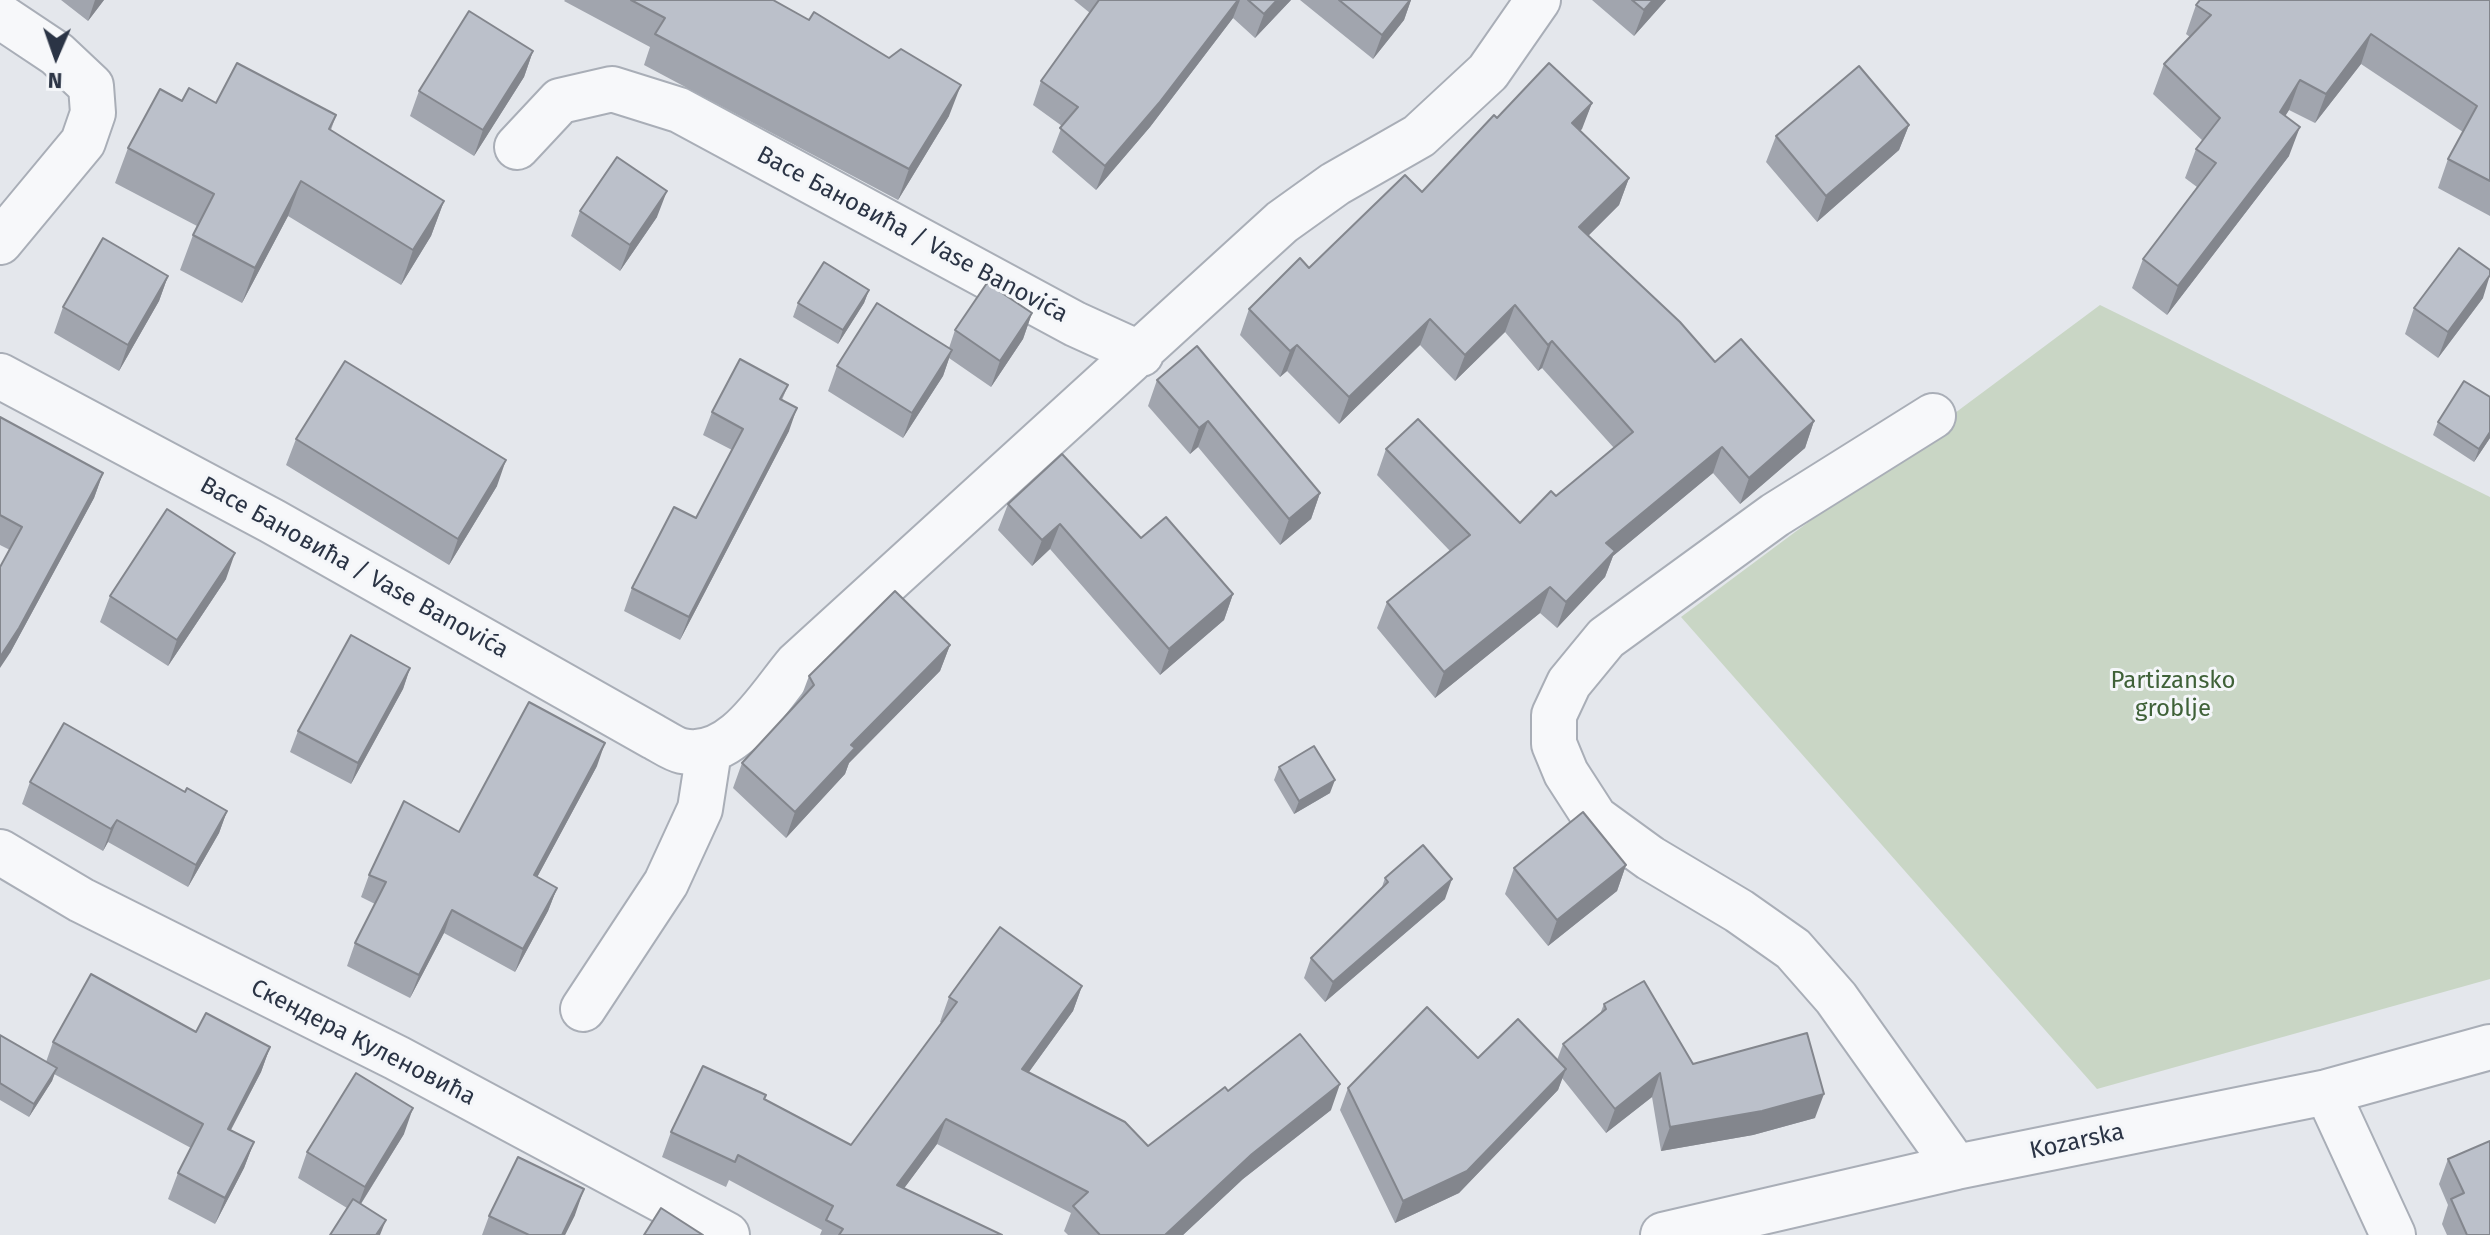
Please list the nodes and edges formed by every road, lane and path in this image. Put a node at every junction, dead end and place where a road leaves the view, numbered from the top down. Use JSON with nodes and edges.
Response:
{"nodes":[{"id":1,"x":1538,"y":0,"type":"edge"},
{"id":2,"x":0,"y":16,"type":"edge"},
{"id":3,"x":517,"y":147,"type":"dead end"},
{"id":4,"x":0,"y":242,"type":"edge"},
{"id":5,"x":1141,"y":354,"type":"junction"},
{"id":6,"x":0,"y":376,"type":"edge"},
{"id":7,"x":1933,"y":416,"type":"dead end"},
{"id":8,"x":709,"y":751,"type":"junction"},
{"id":9,"x":0,"y":852,"type":"edge"},
{"id":10,"x":583,"y":1009,"type":"dead end"},
{"id":11,"x":2490,"y":1047,"type":"edge"},
{"id":12,"x":2327,"y":1092,"type":"junction"},
{"id":13,"x":1956,"y":1167,"type":"junction"},
{"id":14,"x":727,"y":1235,"type":"edge"},
{"id":15,"x":1663,"y":1235,"type":"edge"},
{"id":16,"x":2393,"y":1235,"type":"edge"}],
"edges":[{"from":1,"to":5,"type":"street"},
{"from":2,"to":4,"type":"street"},
{"from":3,"to":5,"type":"street","name":"Васе Бановића / Vase Banovića"},
{"from":5,"to":8,"type":"street"},
{"from":6,"to":8,"type":"street","name":"Васе Бановића / Vase Banovića"},
{"from":7,"to":13,"type":"street"},
{"from":8,"to":10,"type":"street"},
{"from":9,"to":14,"type":"street","name":"Скендера Куленовића"},
{"from":11,"to":12,"type":"street","name":"Kozarska"},
{"from":12,"to":13,"type":"street","name":"Kozarska"},
{"from":12,"to":16,"type":"street"},
{"from":13,"to":15,"type":"street","name":"Kozarska"}]}
